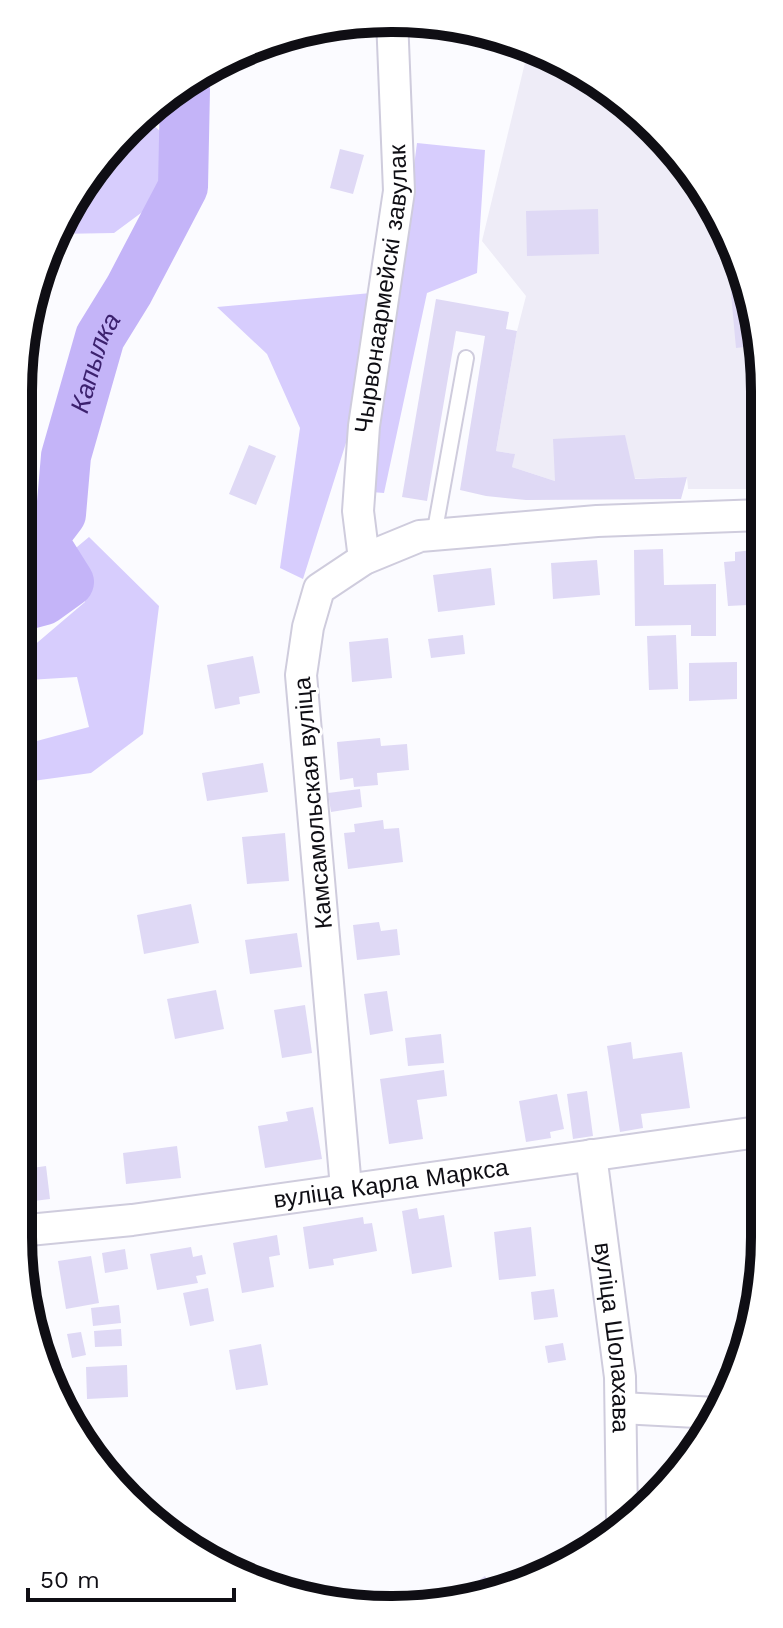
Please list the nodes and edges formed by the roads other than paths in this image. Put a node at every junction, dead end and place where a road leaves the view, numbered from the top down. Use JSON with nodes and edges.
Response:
{"nodes":[{"id":1,"x":393,"y":32,"type":"edge"},
{"id":2,"x":466,"y":358,"type":"dead end"},
{"id":3,"x":751,"y":515,"type":"edge"},
{"id":4,"x":434,"y":535,"type":"junction"},
{"id":5,"x":364,"y":559,"type":"junction"},
{"id":6,"x":751,"y":1133,"type":"edge"},
{"id":7,"x":591,"y":1155,"type":"junction"},
{"id":8,"x":346,"y":1188,"type":"junction"},
{"id":9,"x":32,"y":1230,"type":"edge"},
{"id":10,"x":621,"y":1408,"type":"junction"},
{"id":11,"x":705,"y":1412,"type":"edge"},
{"id":12,"x":622,"y":1513,"type":"edge"}],
"edges":[{"from":1,"to":5,"type":"street","name":"Чырвонаармейскі завулак"},
{"from":2,"to":4,"type":"lane"},
{"from":3,"to":4,"type":"street","name":"Камсамольская вуліца"},
{"from":4,"to":5,"type":"street","name":"Камсамольская вуліца"},
{"from":5,"to":8,"type":"street","name":"Камсамольская вуліца"},
{"from":6,"to":7,"type":"street","name":"вуліца Карла Маркса"},
{"from":7,"to":8,"type":"street","name":"вуліца Карла Маркса"},
{"from":7,"to":10,"type":"street","name":"вуліца Шолахава"},
{"from":8,"to":9,"type":"street","name":"вуліца Карла Маркса"},
{"from":10,"to":11,"type":"street"},
{"from":10,"to":12,"type":"street","name":"вуліца Шолахава"}]}
